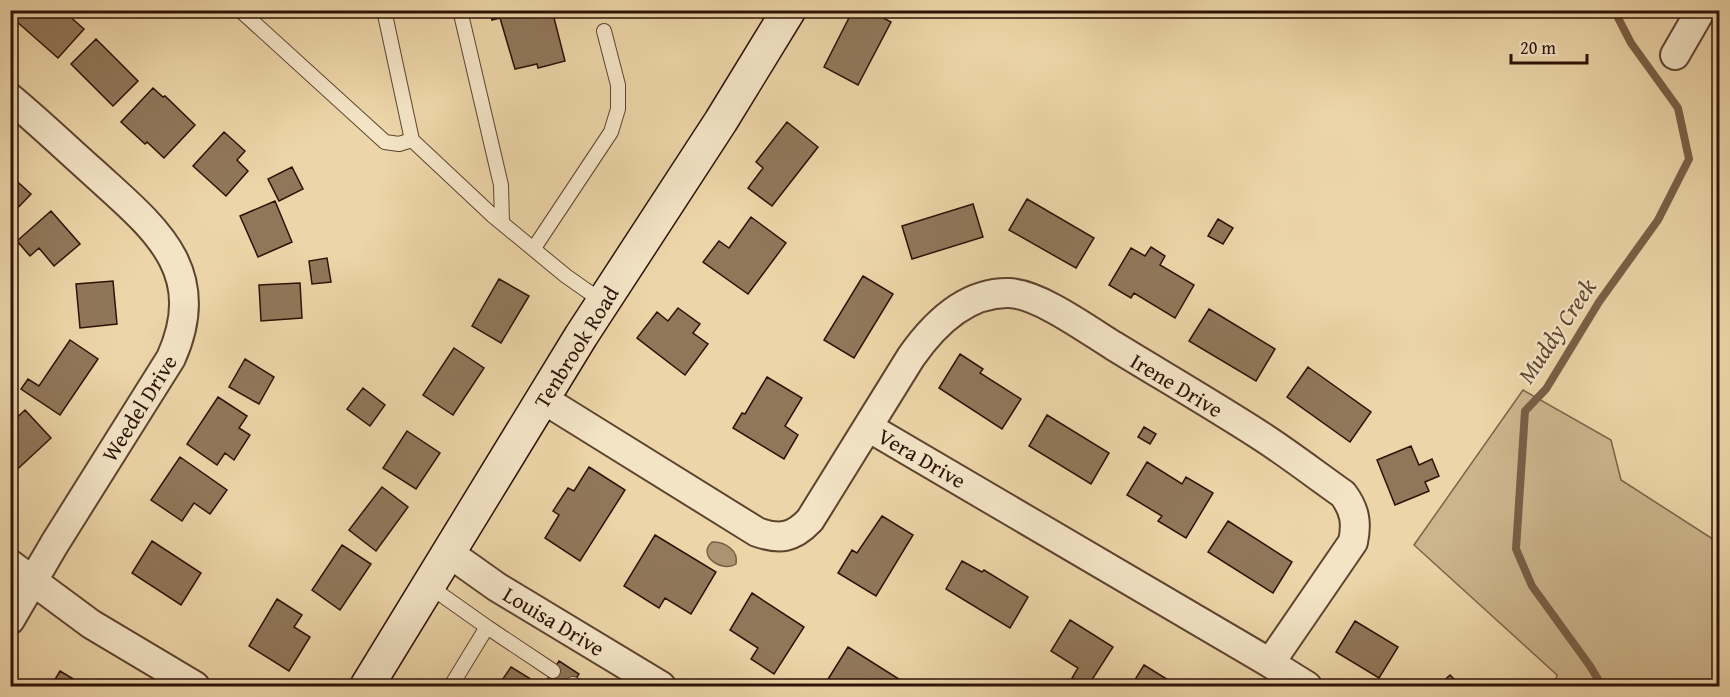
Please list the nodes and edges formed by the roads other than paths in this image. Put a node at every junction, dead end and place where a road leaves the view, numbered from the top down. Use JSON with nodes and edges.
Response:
{"nodes":[{"id":1,"x":240,"y":10,"type":"edge"},
{"id":2,"x":384,"y":10,"type":"edge"},
{"id":3,"x":460,"y":10,"type":"edge"},
{"id":4,"x":789,"y":10,"type":"edge"},
{"id":5,"x":1701,"y":10,"type":"edge"},
{"id":6,"x":604,"y":31,"type":"dead end"},
{"id":7,"x":1675,"y":55,"type":"dead end"},
{"id":8,"x":10,"y":98,"type":"edge"},
{"id":9,"x":412,"y":140,"type":"junction"},
{"id":10,"x":502,"y":222,"type":"junction"},
{"id":11,"x":534,"y":248,"type":"junction"},
{"id":12,"x":603,"y":302,"type":"junction"},
{"id":13,"x":543,"y":399,"type":"junction"},
{"id":14,"x":868,"y":427,"type":"junction"},
{"id":15,"x":449,"y":553,"type":"junction"},
{"id":16,"x":10,"y":564,"type":"edge"},
{"id":17,"x":33,"y":581,"type":"junction"},
{"id":18,"x":429,"y":586,"type":"junction"},
{"id":19,"x":10,"y":620,"type":"edge"},
{"id":20,"x":487,"y":627,"type":"junction"},
{"id":21,"x":1270,"y":663,"type":"junction"},
{"id":22,"x":553,"y":671,"type":"dead end"},
{"id":23,"x":195,"y":687,"type":"edge"},
{"id":24,"x":367,"y":687,"type":"edge"},
{"id":25,"x":451,"y":687,"type":"edge"},
{"id":26,"x":661,"y":687,"type":"edge"},
{"id":27,"x":1306,"y":687,"type":"edge"}],
"edges":[{"from":1,"to":9,"type":"lane"},
{"from":2,"to":9,"type":"lane"},
{"from":3,"to":10,"type":"lane"},
{"from":4,"to":12,"type":"street","name":"Tenbrook Road"},
{"from":5,"to":7,"type":"street"},
{"from":6,"to":11,"type":"lane"},
{"from":8,"to":17,"type":"street","name":"Weedel Drive"},
{"from":9,"to":10,"type":"lane"},
{"from":10,"to":11,"type":"lane"},
{"from":11,"to":12,"type":"lane"},
{"from":12,"to":13,"type":"street","name":"Tenbrook Road"},
{"from":13,"to":14,"type":"street","name":"Vera Drive"},
{"from":13,"to":15,"type":"street","name":"Tenbrook Road"},
{"from":14,"to":21,"type":"street","name":"Vera Drive"},
{"from":14,"to":21,"type":"street","name":"Irene Drive"},
{"from":15,"to":18,"type":"street","name":"Tenbrook Road"},
{"from":15,"to":26,"type":"street","name":"Louisa Drive"},
{"from":16,"to":17,"type":"street"},
{"from":17,"to":19,"type":"street","name":"Weedel Drive"},
{"from":17,"to":23,"type":"street"},
{"from":18,"to":20,"type":"lane"},
{"from":18,"to":24,"type":"street","name":"Tenbrook Road"},
{"from":20,"to":22,"type":"lane"},
{"from":20,"to":25,"type":"lane"},
{"from":21,"to":27,"type":"street","name":"Vera Drive"}]}
